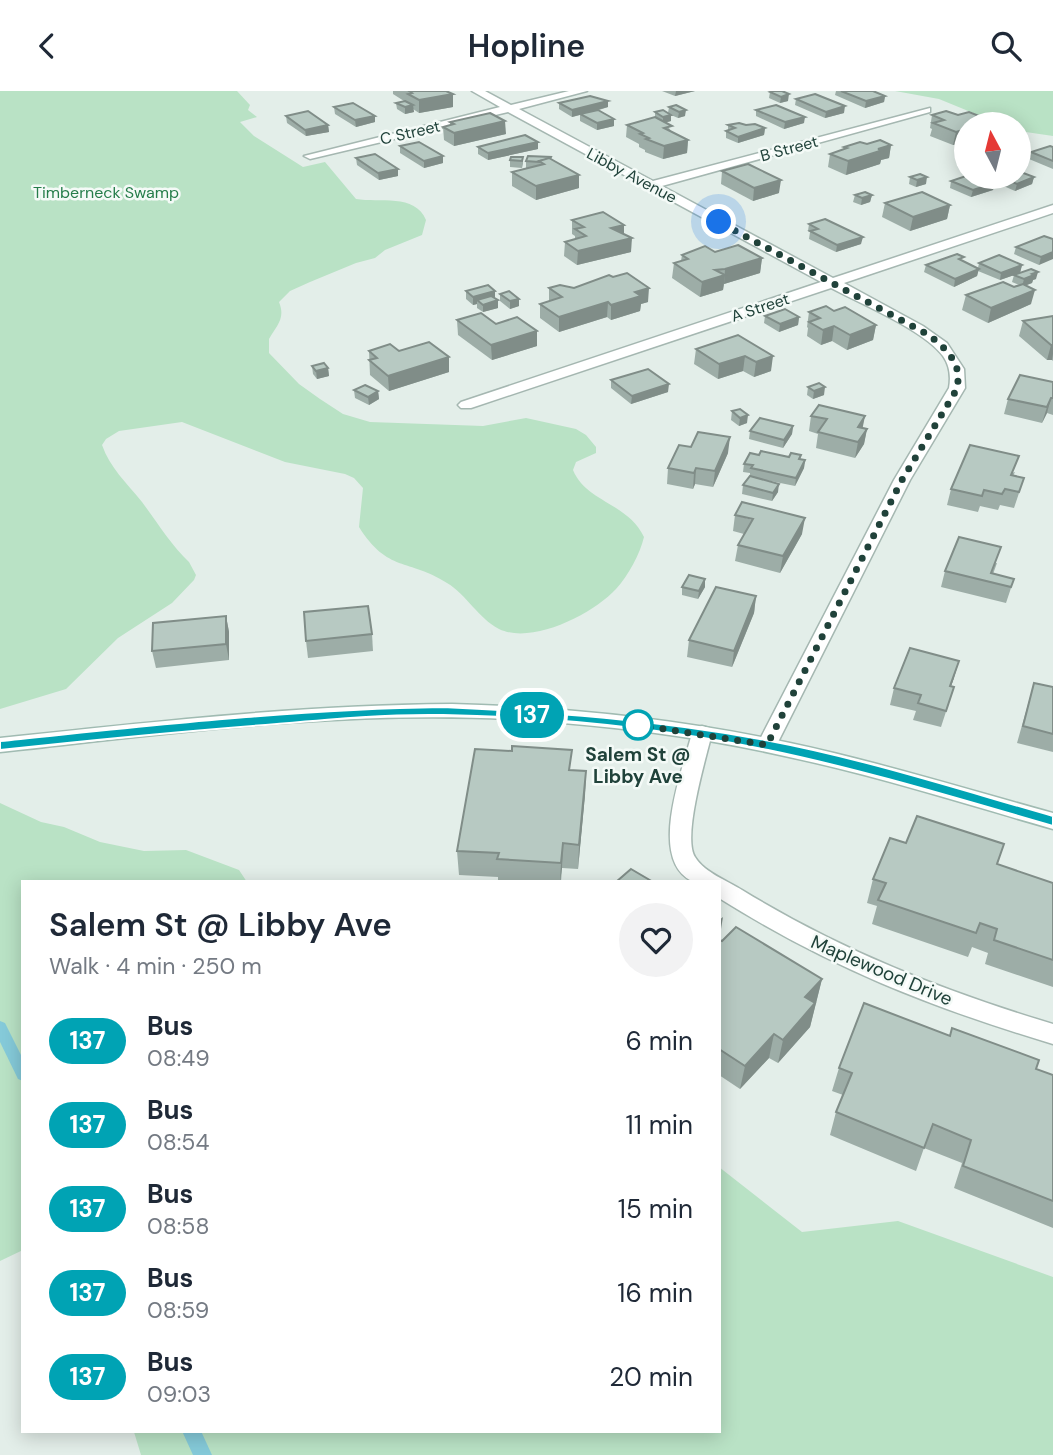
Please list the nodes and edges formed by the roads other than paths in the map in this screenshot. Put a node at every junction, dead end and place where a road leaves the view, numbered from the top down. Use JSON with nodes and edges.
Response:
{"nodes":[{"id":1,"x":477,"y":91,"type":"edge"},
{"id":2,"x":582,"y":91,"type":"edge"},
{"id":3,"x":509,"y":108,"type":"junction"},
{"id":4,"x":926,"y":110,"type":"dead end"},
{"id":5,"x":310,"y":156,"type":"dead end"},
{"id":6,"x":652,"y":185,"type":"junction"},
{"id":7,"x":1053,"y":209,"type":"edge"},
{"id":8,"x":831,"y":283,"type":"junction"},
{"id":9,"x":466,"y":405,"type":"dead end"},
{"id":10,"x":702,"y":733,"type":"junction"},
{"id":11,"x":0,"y":745,"type":"edge"},
{"id":12,"x":767,"y":745,"type":"junction"},
{"id":13,"x":1053,"y":821,"type":"edge"},
{"id":14,"x":708,"y":880,"type":"edge"},
{"id":15,"x":721,"y":888,"type":"edge"},
{"id":16,"x":1053,"y":1034,"type":"edge"}],
"edges":[{"from":1,"to":3,"type":"street","name":"Libby Avenue"},
{"from":2,"to":3,"type":"street","name":"C Street"},
{"from":3,"to":5,"type":"street","name":"C Street"},
{"from":3,"to":6,"type":"street","name":"Libby Avenue"},
{"from":4,"to":6,"type":"street","name":"B Street"},
{"from":6,"to":8,"type":"street","name":"Libby Avenue"},
{"from":7,"to":8,"type":"street","name":"A Street"},
{"from":8,"to":9,"type":"street","name":"A Street"},
{"from":8,"to":12,"type":"street","name":"Libby Avenue"},
{"from":10,"to":11,"type":"street"},
{"from":10,"to":12,"type":"street"},
{"from":10,"to":14,"type":"street"},
{"from":12,"to":13,"type":"street"},
{"from":15,"to":16,"type":"street","name":"Maplewood Drive"}]}
